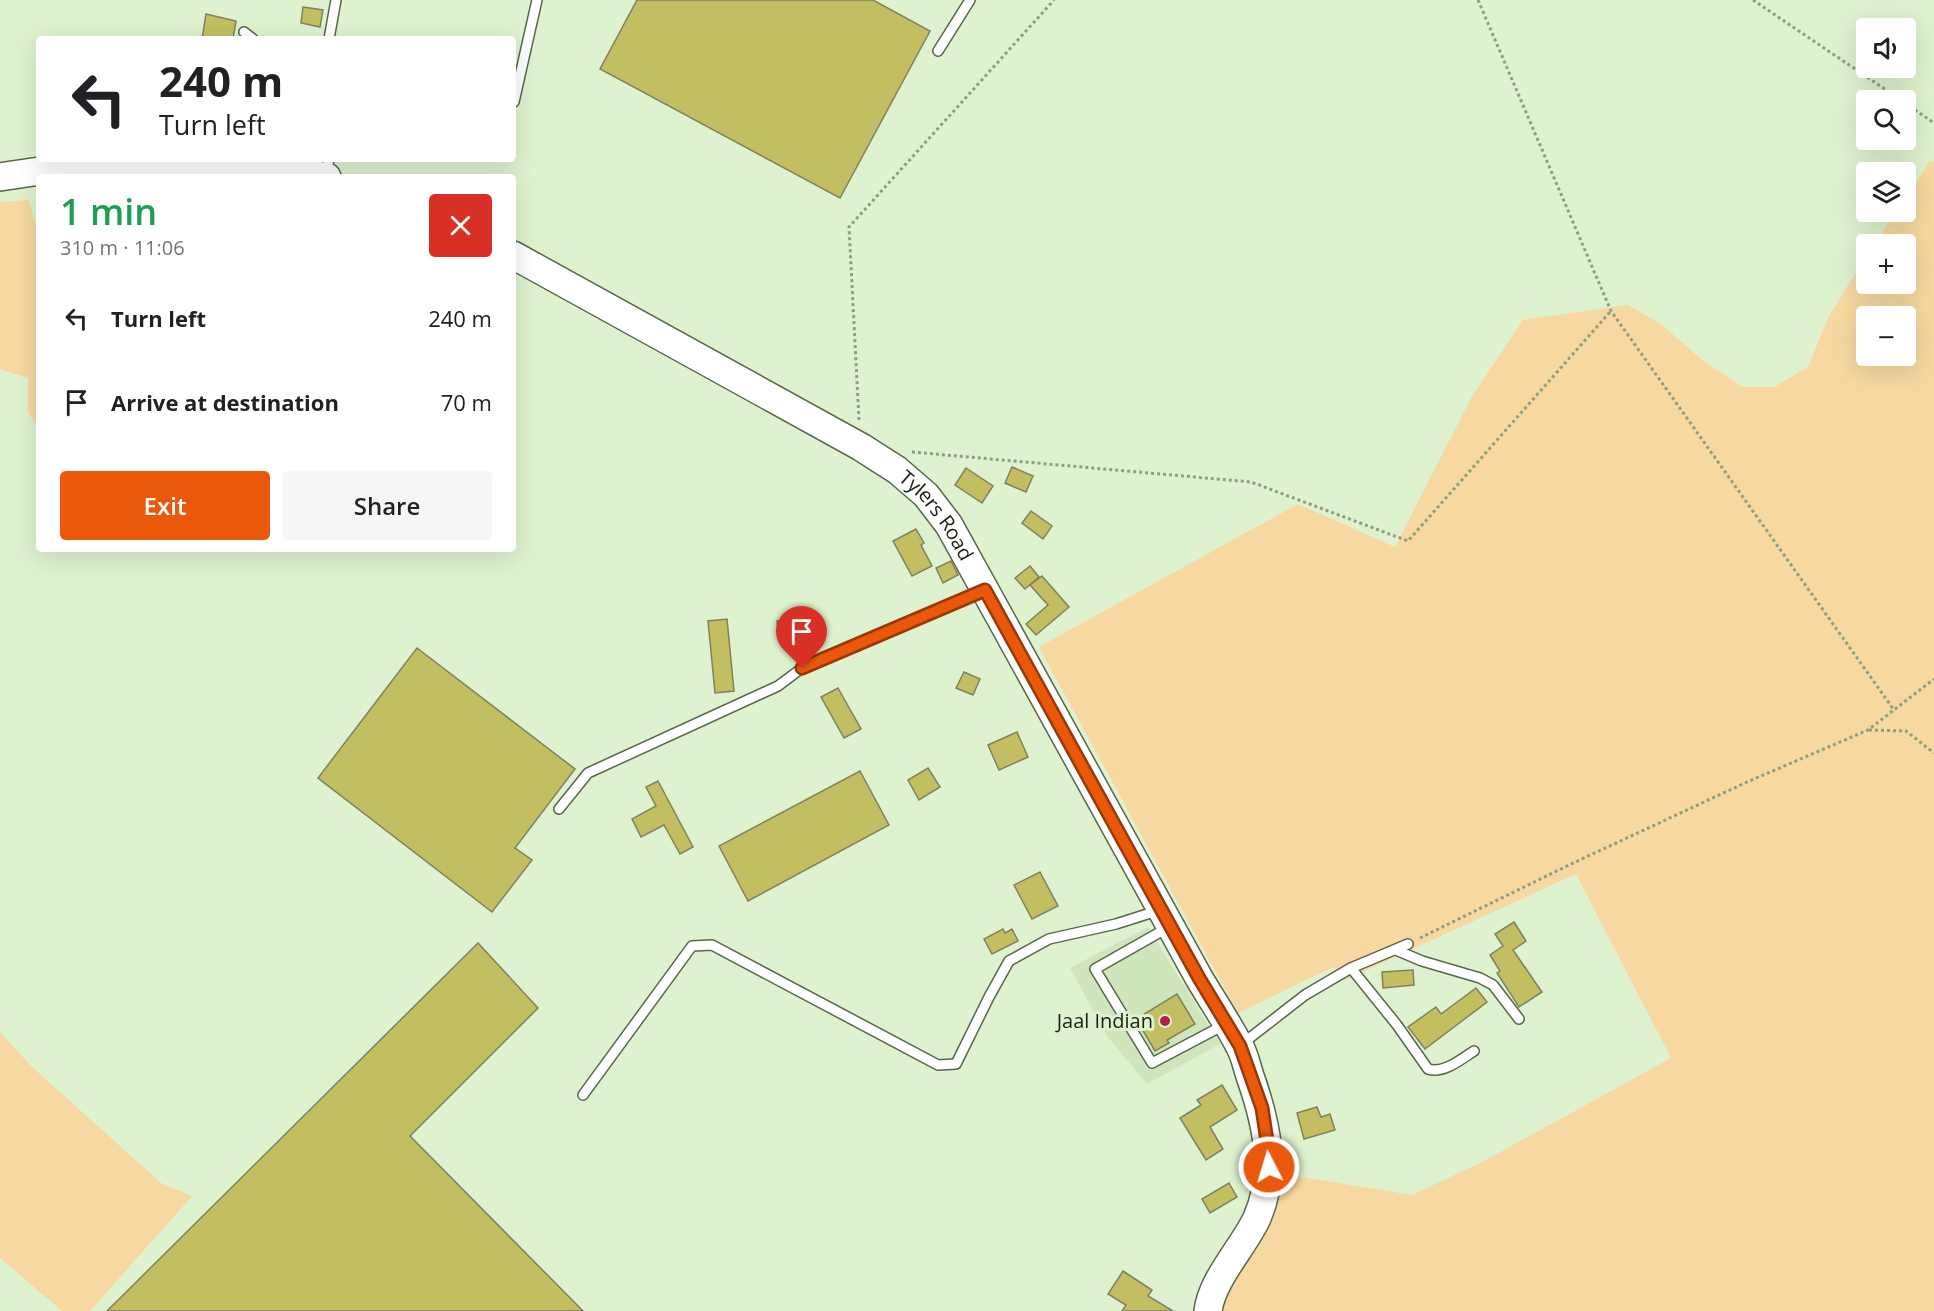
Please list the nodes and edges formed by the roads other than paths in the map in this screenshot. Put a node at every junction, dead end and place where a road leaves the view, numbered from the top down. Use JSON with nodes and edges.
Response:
{"nodes":[{"id":1,"x":336,"y":0,"type":"edge"},
{"id":2,"x":537,"y":0,"type":"edge"},
{"id":3,"x":970,"y":0,"type":"edge"},
{"id":4,"x":244,"y":32,"type":"dead end"},
{"id":5,"x":249,"y":36,"type":"edge"},
{"id":6,"x":330,"y":36,"type":"edge"},
{"id":7,"x":938,"y":51,"type":"dead end"},
{"id":8,"x":516,"y":93,"type":"edge"},
{"id":9,"x":100,"y":162,"type":"edge"},
{"id":10,"x":199,"y":162,"type":"edge"},
{"id":11,"x":312,"y":169,"type":"edge"},
{"id":12,"x":0,"y":177,"type":"edge"},
{"id":13,"x":516,"y":257,"type":"edge"},
{"id":14,"x":985,"y":590,"type":"junction"},
{"id":15,"x":560,"y":809,"type":"dead end"},
{"id":16,"x":1166,"y":918,"type":"junction"},
{"id":17,"x":1408,"y":945,"type":"road end"},
{"id":18,"x":1396,"y":950,"type":"junction"},
{"id":19,"x":1351,"y":968,"type":"junction"},
{"id":20,"x":1519,"y":1019,"type":"dead end"},
{"id":21,"x":1233,"y":1035,"type":"junction"},
{"id":22,"x":1474,"y":1051,"type":"dead end"},
{"id":23,"x":583,"y":1095,"type":"dead end"},
{"id":24,"x":1208,"y":1311,"type":"edge"}],
"edges":[{"from":1,"to":6,"type":"lane"},
{"from":2,"to":8,"type":"lane"},
{"from":3,"to":7,"type":"lane"},
{"from":4,"to":5,"type":"lane"},
{"from":9,"to":12,"type":"street"},
{"from":10,"to":11,"type":"street"},
{"from":13,"to":14,"type":"street","name":"Tylers Road"},
{"from":14,"to":15,"type":"lane"},
{"from":14,"to":16,"type":"street","name":"Tylers Road"},
{"from":16,"to":21,"type":"street","name":"Tylers Road"},
{"from":16,"to":21,"type":"lane"},
{"from":16,"to":23,"type":"lane"},
{"from":17,"to":18,"type":"lane"},
{"from":18,"to":19,"type":"lane"},
{"from":18,"to":20,"type":"lane"},
{"from":19,"to":21,"type":"lane"},
{"from":19,"to":22,"type":"lane"},
{"from":21,"to":24,"type":"street","name":"Tylers Road"}]}
